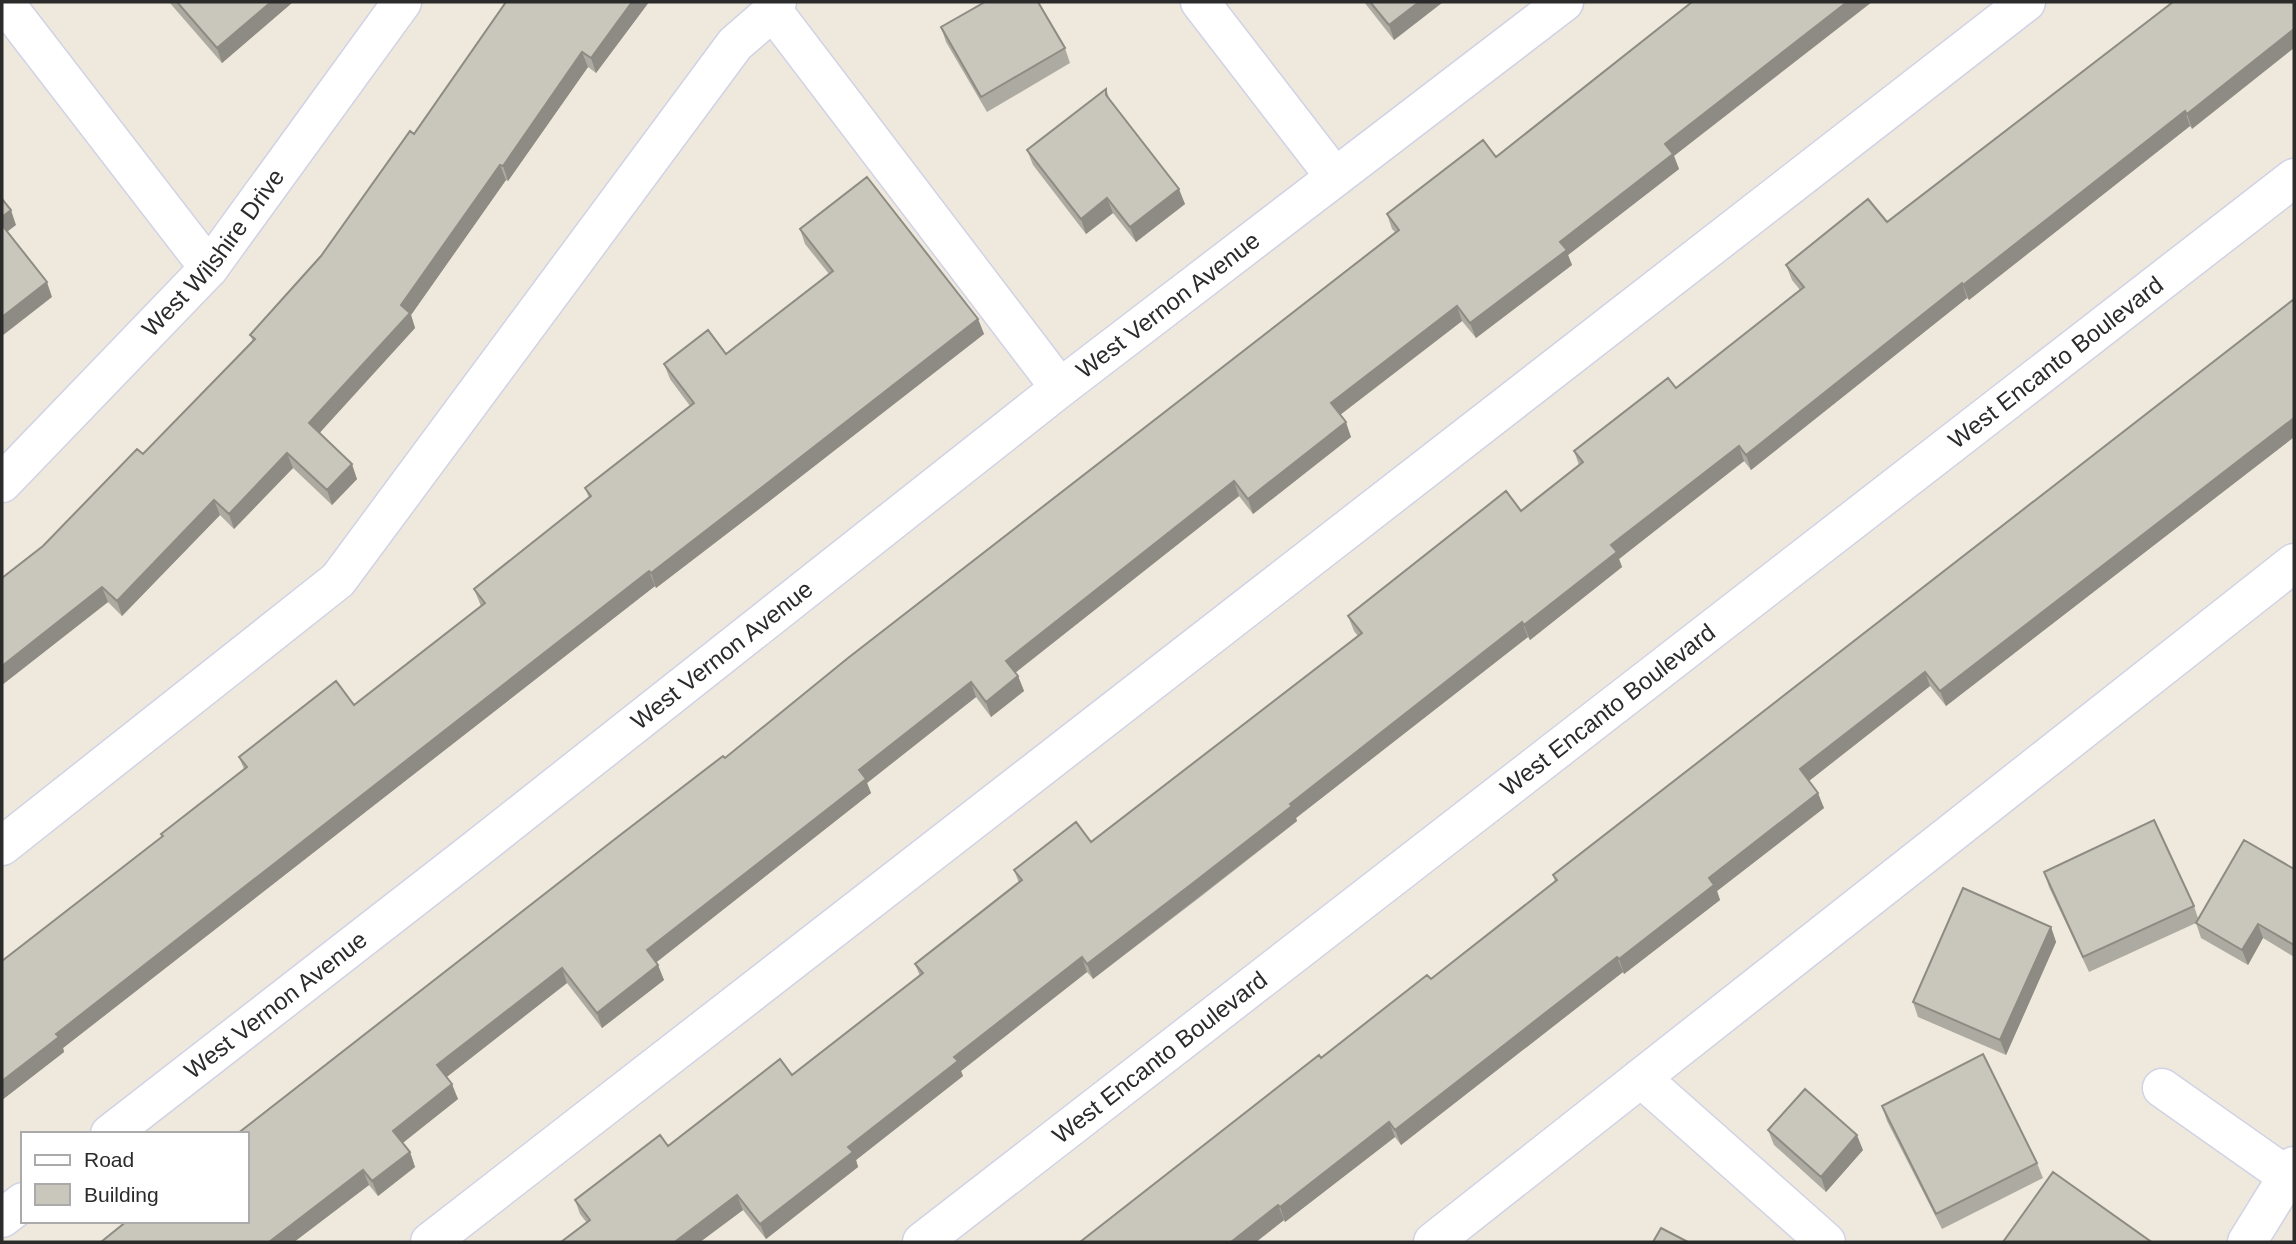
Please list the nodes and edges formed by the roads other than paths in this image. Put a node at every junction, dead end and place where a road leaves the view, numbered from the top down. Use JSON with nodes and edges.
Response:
{"nodes":[{"id":1,"x":4,"y":2,"type":"edge"},
{"id":2,"x":402,"y":2,"type":"edge"},
{"id":3,"x":1200,"y":2,"type":"edge"},
{"id":4,"x":1564,"y":2,"type":"edge"},
{"id":5,"x":2026,"y":2,"type":"edge"},
{"id":6,"x":775,"y":7,"type":"edge"},
{"id":7,"x":1335,"y":177,"type":"junction"},
{"id":8,"x":2294,"y":178,"type":"edge"},
{"id":9,"x":209,"y":268,"type":"junction"},
{"id":10,"x":1059,"y":388,"type":"junction"},
{"id":11,"x":2,"y":483,"type":"edge"},
{"id":12,"x":2294,"y":563,"type":"edge"},
{"id":13,"x":2,"y":846,"type":"edge"},
{"id":14,"x":1641,"y":1078,"type":"junction"},
{"id":15,"x":2162,"y":1088,"type":"dead end"},
{"id":16,"x":113,"y":1132,"type":"edge"},
{"id":17,"x":2291,"y":1171,"type":"edge"},
{"id":18,"x":21,"y":1204,"type":"edge"},
{"id":19,"x":2,"y":1218,"type":"edge"},
{"id":20,"x":430,"y":1242,"type":"edge"},
{"id":21,"x":922,"y":1242,"type":"edge"},
{"id":22,"x":1433,"y":1242,"type":"edge"},
{"id":23,"x":1826,"y":1242,"type":"edge"},
{"id":24,"x":2247,"y":1242,"type":"edge"}],
"edges":[{"from":1,"to":9,"type":"street"},
{"from":2,"to":9,"type":"street","name":"West Wilshire Drive"},
{"from":3,"to":7,"type":"street"},
{"from":4,"to":7,"type":"street","name":"West Vernon Avenue"},
{"from":5,"to":20,"type":"street"},
{"from":6,"to":10,"type":"street"},
{"from":6,"to":13,"type":"street"},
{"from":7,"to":10,"type":"street","name":"West Vernon Avenue"},
{"from":8,"to":21,"type":"street","name":"West Encanto Boulevard"},
{"from":9,"to":11,"type":"street","name":"West Wilshire Drive"},
{"from":10,"to":16,"type":"street","name":"West Vernon Avenue"},
{"from":12,"to":14,"type":"street"},
{"from":14,"to":22,"type":"street"},
{"from":14,"to":23,"type":"street"},
{"from":15,"to":17,"type":"street"},
{"from":17,"to":24,"type":"street"},
{"from":18,"to":19,"type":"street"}]}
